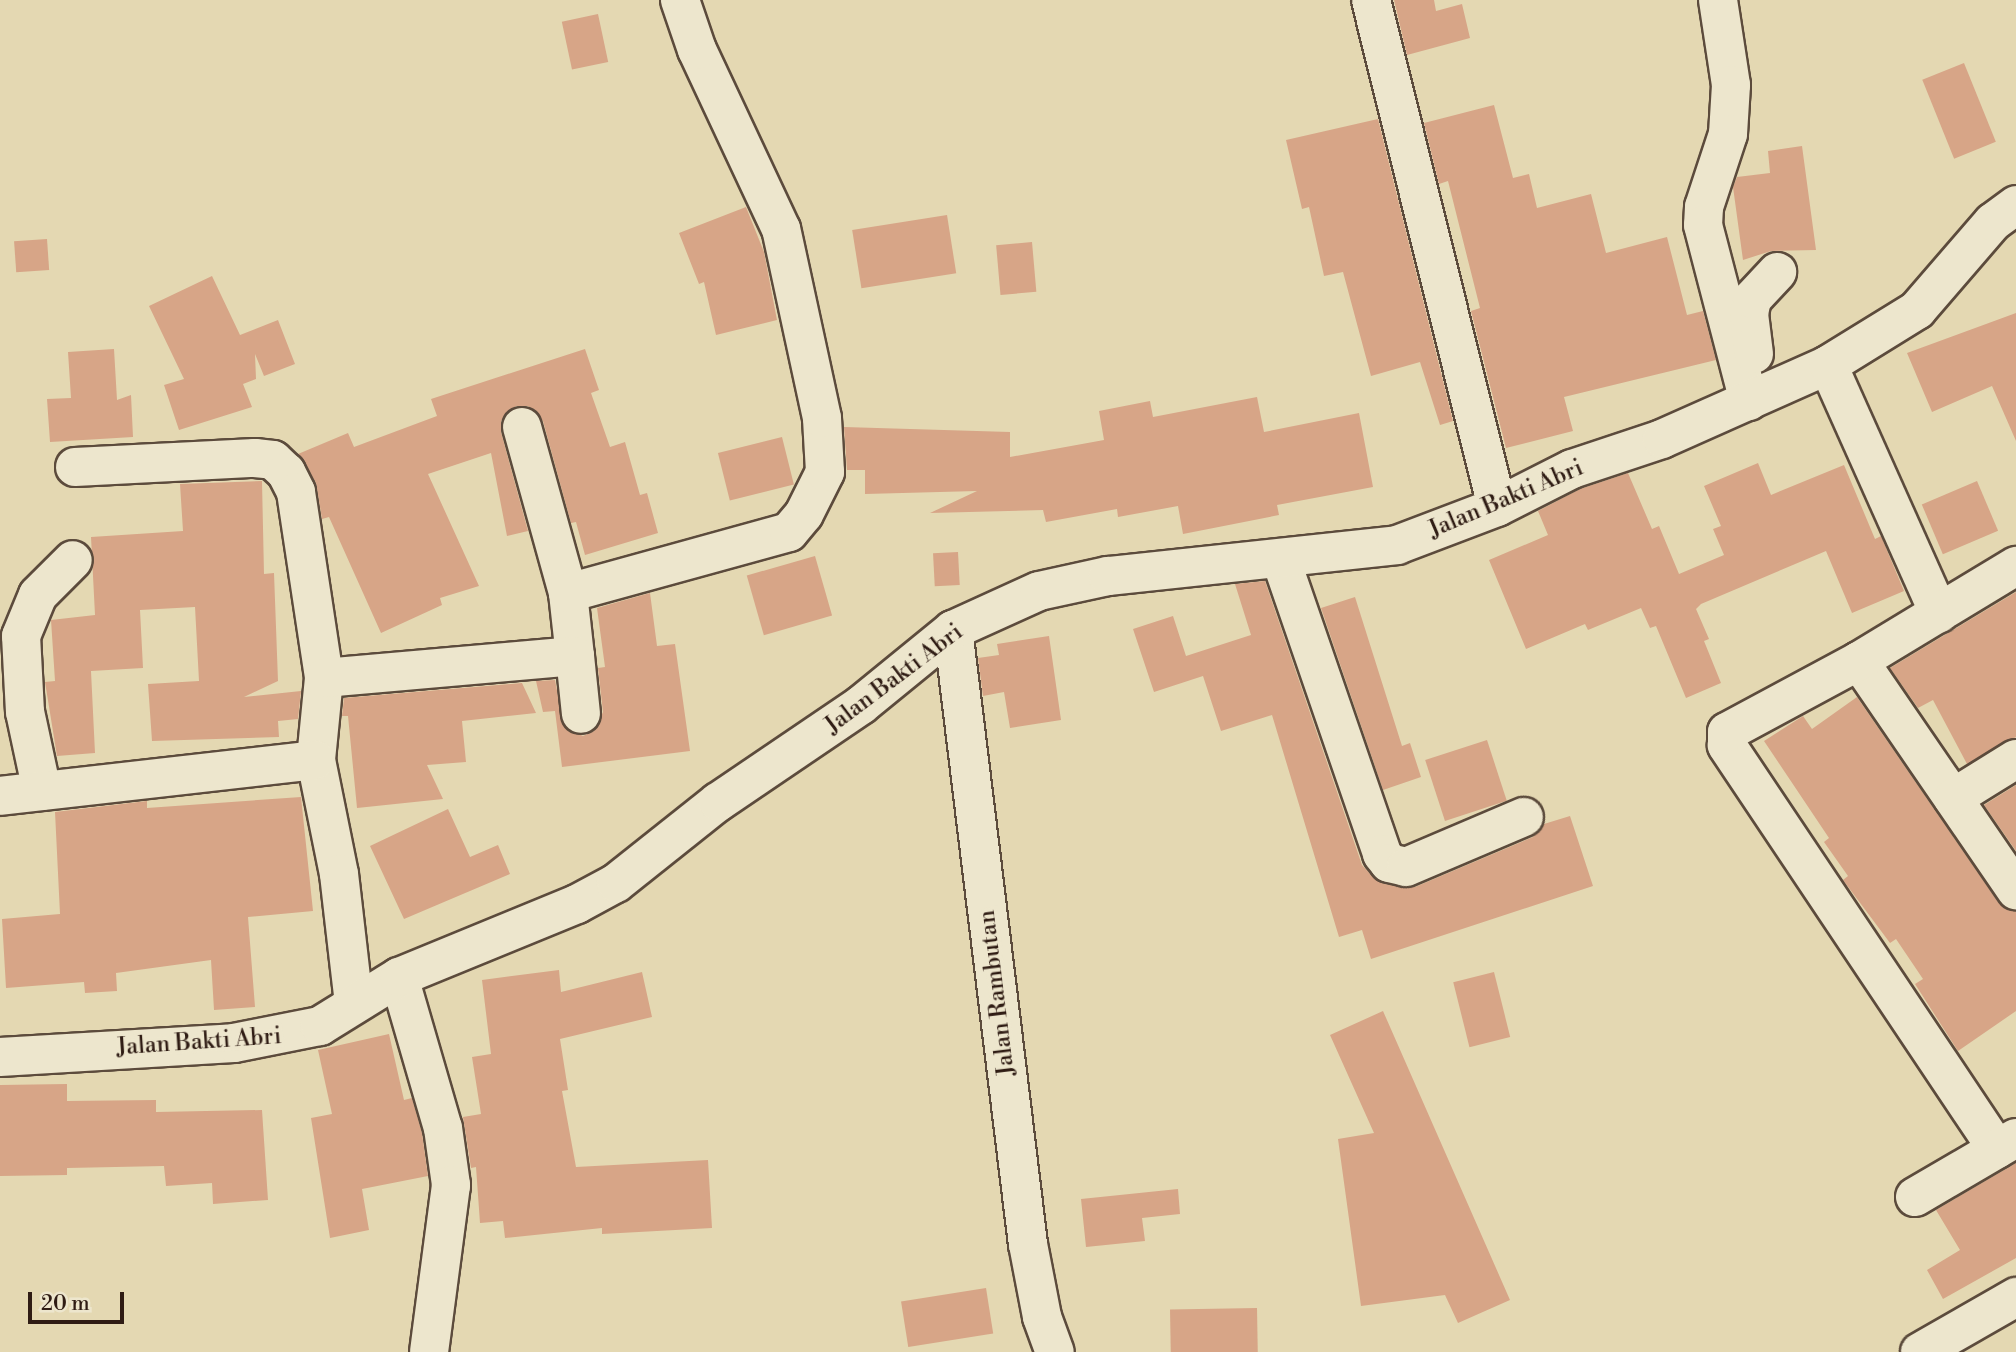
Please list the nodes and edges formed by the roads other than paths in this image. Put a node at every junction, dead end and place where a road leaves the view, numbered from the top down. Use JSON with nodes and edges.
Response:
{"nodes":[{"id":1,"x":680,"y":0,"type":"edge"},
{"id":2,"x":1371,"y":0,"type":"edge"},
{"id":3,"x":1718,"y":0,"type":"edge"},
{"id":4,"x":2016,"y":205,"type":"edge"},
{"id":5,"x":1777,"y":272,"type":"dead end"},
{"id":6,"x":1828,"y":365,"type":"junction"},
{"id":7,"x":1756,"y":399,"type":"junction"},
{"id":8,"x":522,"y":427,"type":"dead end"},
{"id":9,"x":75,"y":467,"type":"dead end"},
{"id":10,"x":1497,"y":507,"type":"junction"},
{"id":11,"x":1281,"y":560,"type":"junction"},
{"id":12,"x":73,"y":561,"type":"dead end"},
{"id":13,"x":2016,"y":566,"type":"edge"},
{"id":14,"x":568,"y":593,"type":"junction"},
{"id":15,"x":1939,"y":613,"type":"junction"},
{"id":16,"x":953,"y":630,"type":"junction"},
{"id":17,"x":575,"y":656,"type":"junction"},
{"id":18,"x":1859,"y":661,"type":"junction"},
{"id":19,"x":324,"y":678,"type":"junction"},
{"id":20,"x":581,"y":714,"type":"dead end"},
{"id":21,"x":2016,"y":759,"type":"edge"},
{"id":22,"x":316,"y":761,"type":"junction"},
{"id":23,"x":43,"y":792,"type":"junction"},
{"id":24,"x":0,"y":796,"type":"edge"},
{"id":25,"x":1953,"y":798,"type":"junction"},
{"id":26,"x":1524,"y":817,"type":"dead end"},
{"id":27,"x":2016,"y":890,"type":"edge"},
{"id":28,"x":399,"y":977,"type":"junction"},
{"id":29,"x":354,"y":1003,"type":"junction"},
{"id":30,"x":0,"y":1057,"type":"edge"},
{"id":31,"x":2007,"y":1144,"type":"edge"},
{"id":32,"x":1915,"y":1197,"type":"dead end"},
{"id":33,"x":2016,"y":1297,"type":"edge"},
{"id":34,"x":429,"y":1352,"type":"edge"},
{"id":35,"x":1055,"y":1352,"type":"edge"},
{"id":36,"x":1920,"y":1352,"type":"edge"}],
"edges":[{"from":1,"to":14,"type":"street"},
{"from":2,"to":10,"type":"street"},
{"from":3,"to":7,"type":"street"},
{"from":4,"to":6,"type":"street","name":"Jalan Bakti Abri"},
{"from":5,"to":7,"type":"street"},
{"from":6,"to":7,"type":"street","name":"Jalan Bakti Abri"},
{"from":6,"to":15,"type":"street"},
{"from":7,"to":10,"type":"street","name":"Jalan Bakti Abri"},
{"from":8,"to":14,"type":"street"},
{"from":9,"to":19,"type":"street"},
{"from":10,"to":11,"type":"street","name":"Jalan Bakti Abri"},
{"from":11,"to":16,"type":"street","name":"Jalan Bakti Abri"},
{"from":11,"to":26,"type":"street"},
{"from":12,"to":23,"type":"street"},
{"from":13,"to":15,"type":"street"},
{"from":14,"to":17,"type":"street"},
{"from":15,"to":18,"type":"street"},
{"from":16,"to":28,"type":"street","name":"Jalan Bakti Abri"},
{"from":16,"to":35,"type":"street","name":"Jalan Rambutan"},
{"from":17,"to":19,"type":"street"},
{"from":17,"to":20,"type":"street"},
{"from":18,"to":25,"type":"street"},
{"from":18,"to":31,"type":"street"},
{"from":19,"to":22,"type":"street"},
{"from":21,"to":25,"type":"street"},
{"from":22,"to":23,"type":"street"},
{"from":22,"to":29,"type":"street"},
{"from":23,"to":24,"type":"street"},
{"from":25,"to":27,"type":"street"},
{"from":28,"to":29,"type":"street","name":"Jalan Bakti Abri"},
{"from":28,"to":34,"type":"street"},
{"from":29,"to":30,"type":"street","name":"Jalan Bakti Abri"},
{"from":31,"to":32,"type":"street"},
{"from":33,"to":36,"type":"street"}]}
